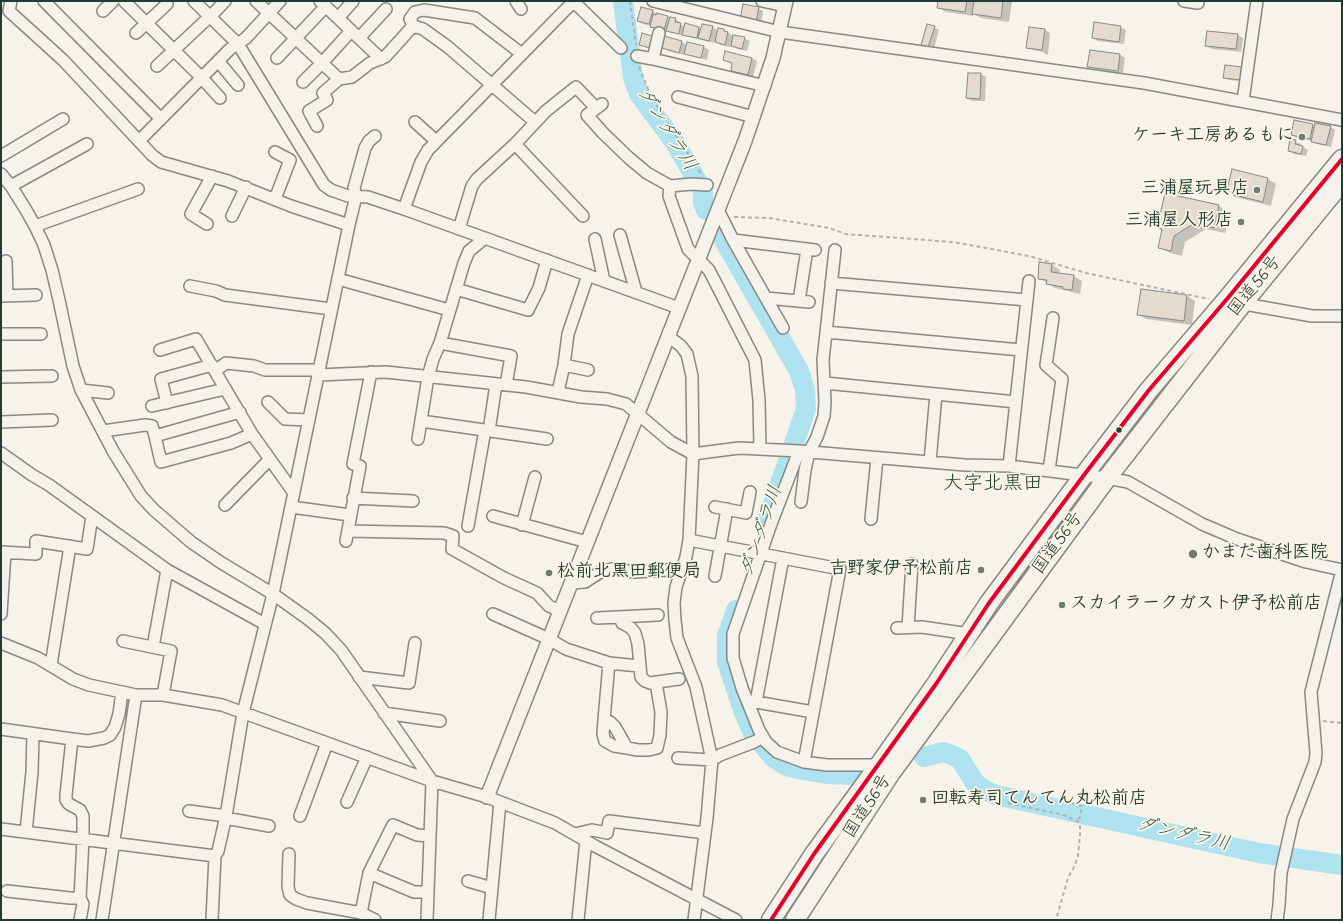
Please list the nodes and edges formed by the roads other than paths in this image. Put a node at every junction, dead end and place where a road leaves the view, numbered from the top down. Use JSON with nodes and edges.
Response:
{"nodes":[{"id":1,"x":11,"y":1,"type":"edge"},
{"id":2,"x":44,"y":1,"type":"edge"},
{"id":3,"x":113,"y":1,"type":"edge"},
{"id":4,"x":124,"y":1,"type":"edge"},
{"id":5,"x":194,"y":1,"type":"edge"},
{"id":6,"x":226,"y":1,"type":"edge"},
{"id":7,"x":256,"y":1,"type":"edge"},
{"id":8,"x":280,"y":1,"type":"edge"},
{"id":9,"x":353,"y":1,"type":"edge"},
{"id":10,"x":574,"y":1,"type":"edge"},
{"id":11,"x":653,"y":1,"type":"edge"},
{"id":12,"x":762,"y":1,"type":"edge"},
{"id":13,"x":1257,"y":1,"type":"edge"},
{"id":14,"x":786,"y":3,"type":"edge"},
{"id":15,"x":167,"y":4,"type":"dead end"},
{"id":16,"x":323,"y":4,"type":"edge"},
{"id":17,"x":386,"y":8,"type":"dead end"},
{"id":18,"x":103,"y":11,"type":"dead end"},
{"id":19,"x":268,"y":13,"type":"junction"},
{"id":20,"x":338,"y":18,"type":"junction"},
{"id":21,"x":207,"y":19,"type":"junction"},
{"id":22,"x":147,"y":23,"type":"junction"},
{"id":23,"x":414,"y":26,"type":"junction"},
{"id":24,"x":780,"y":32,"type":"junction"},
{"id":25,"x":136,"y":33,"type":"dead end"},
{"id":26,"x":659,"y":33,"type":"dead end"},
{"id":27,"x":355,"y":34,"type":"junction"},
{"id":28,"x":296,"y":38,"type":"junction"},
{"id":29,"x":238,"y":44,"type":"junction"},
{"id":30,"x":621,"y":48,"type":"dead end"},
{"id":31,"x":174,"y":50,"type":"junction"},
{"id":32,"x":522,"y":54,"type":"junction"},
{"id":33,"x":637,"y":56,"type":"road end"},
{"id":34,"x":277,"y":58,"type":"dead end"},
{"id":35,"x":381,"y":59,"type":"junction"},
{"id":36,"x":653,"y":59,"type":"junction"},
{"id":37,"x":218,"y":61,"type":"junction"},
{"id":38,"x":322,"y":63,"type":"junction"},
{"id":39,"x":157,"y":66,"type":"dead end"},
{"id":40,"x":202,"y":78,"type":"junction"},
{"id":41,"x":340,"y":79,"type":"junction"},
{"id":42,"x":303,"y":82,"type":"dead end"},
{"id":43,"x":238,"y":85,"type":"dead end"},
{"id":44,"x":492,"y":85,"type":"junction"},
{"id":45,"x":765,"y":86,"type":"junction"},
{"id":46,"x":678,"y":97,"type":"dead end"},
{"id":47,"x":220,"y":98,"type":"dead end"},
{"id":48,"x":1243,"y":101,"type":"junction"},
{"id":49,"x":754,"y":117,"type":"junction"},
{"id":50,"x":63,"y":119,"type":"dead end"},
{"id":51,"x":161,"y":119,"type":"junction"},
{"id":52,"x":1342,"y":120,"type":"edge"},
{"id":53,"x":415,"y":122,"type":"dead end"},
{"id":54,"x":535,"y":122,"type":"junction"},
{"id":55,"x":316,"y":126,"type":"dead end"},
{"id":56,"x":375,"y":136,"type":"dead end"},
{"id":57,"x":139,"y":141,"type":"junction"},
{"id":58,"x":436,"y":141,"type":"junction"},
{"id":59,"x":87,"y":144,"type":"dead end"},
{"id":60,"x":515,"y":144,"type":"junction"},
{"id":61,"x":274,"y":152,"type":"dead end"},
{"id":62,"x":1,"y":156,"type":"edge"},
{"id":63,"x":1342,"y":159,"type":"edge"},
{"id":64,"x":1,"y":174,"type":"edge"},
{"id":65,"x":212,"y":176,"type":"junction"},
{"id":66,"x":1342,"y":182,"type":"edge"},
{"id":67,"x":706,"y":184,"type":"road end"},
{"id":68,"x":10,"y":186,"type":"junction"},
{"id":69,"x":670,"y":186,"type":"junction"},
{"id":70,"x":246,"y":188,"type":"junction"},
{"id":71,"x":138,"y":189,"type":"dead end"},
{"id":72,"x":356,"y":196,"type":"junction"},
{"id":73,"x":275,"y":199,"type":"junction"},
{"id":74,"x":404,"y":209,"type":"junction"},
{"id":75,"x":721,"y":215,"type":"junction"},
{"id":76,"x":232,"y":216,"type":"dead end"},
{"id":77,"x":583,"y":216,"type":"dead end"},
{"id":78,"x":206,"y":224,"type":"dead end"},
{"id":79,"x":349,"y":225,"type":"junction"},
{"id":80,"x":35,"y":226,"type":"junction"},
{"id":81,"x":459,"y":229,"type":"junction"},
{"id":82,"x":620,"y":235,"type":"dead end"},
{"id":83,"x":484,"y":238,"type":"junction"},
{"id":84,"x":595,"y":239,"type":"dead end"},
{"id":85,"x":733,"y":240,"type":"junction"},
{"id":86,"x":835,"y":250,"type":"dead end"},
{"id":87,"x":699,"y":259,"type":"junction"},
{"id":88,"x":547,"y":260,"type":"junction"},
{"id":89,"x":6,"y":262,"type":"dead end"},
{"id":90,"x":588,"y":275,"type":"junction"},
{"id":91,"x":338,"y":279,"type":"junction"},
{"id":92,"x":604,"y":281,"type":"junction"},
{"id":93,"x":1029,"y":281,"type":"dead end"},
{"id":94,"x":831,"y":283,"type":"junction"},
{"id":95,"x":190,"y":286,"type":"dead end"},
{"id":96,"x":456,"y":289,"type":"junction"},
{"id":97,"x":636,"y":292,"type":"junction"},
{"id":98,"x":4,"y":296,"type":"edge"},
{"id":99,"x":36,"y":296,"type":"dead end"},
{"id":100,"x":766,"y":298,"type":"junction"},
{"id":101,"x":1027,"y":300,"type":"junction"},
{"id":102,"x":1235,"y":301,"type":"junction"},
{"id":103,"x":680,"y":308,"type":"junction"},
{"id":104,"x":331,"y":309,"type":"junction"},
{"id":105,"x":449,"y":310,"type":"junction"},
{"id":106,"x":1342,"y":316,"type":"edge"},
{"id":107,"x":1053,"y":318,"type":"dead end"},
{"id":108,"x":783,"y":328,"type":"dead end"},
{"id":109,"x":826,"y":332,"type":"junction"},
{"id":110,"x":1,"y":334,"type":"edge"},
{"id":111,"x":41,"y":334,"type":"dead end"},
{"id":112,"x":668,"y":336,"type":"junction"},
{"id":113,"x":440,"y":343,"type":"junction"},
{"id":114,"x":160,"y":350,"type":"dead end"},
{"id":115,"x":1021,"y":350,"type":"junction"},
{"id":116,"x":564,"y":365,"type":"junction"},
{"id":117,"x":213,"y":368,"type":"junction"},
{"id":118,"x":588,"y":370,"type":"dead end"},
{"id":119,"x":318,"y":372,"type":"junction"},
{"id":120,"x":371,"y":372,"type":"junction"},
{"id":121,"x":52,"y":376,"type":"dead end"},
{"id":122,"x":1,"y":377,"type":"edge"},
{"id":123,"x":428,"y":377,"type":"junction"},
{"id":124,"x":825,"y":383,"type":"junction"},
{"id":125,"x":501,"y":385,"type":"junction"},
{"id":126,"x":225,"y":388,"type":"junction"},
{"id":127,"x":82,"y":390,"type":"junction"},
{"id":128,"x":558,"y":392,"type":"junction"},
{"id":129,"x":108,"y":393,"type":"dead end"},
{"id":130,"x":936,"y":394,"type":"junction"},
{"id":131,"x":268,"y":402,"type":"dead end"},
{"id":132,"x":1016,"y":402,"type":"junction"},
{"id":133,"x":167,"y":403,"type":"junction"},
{"id":134,"x":152,"y":406,"type":"dead end"},
{"id":135,"x":240,"y":412,"type":"junction"},
{"id":136,"x":637,"y":414,"type":"junction"},
{"id":137,"x":52,"y":420,"type":"dead end"},
{"id":138,"x":309,"y":420,"type":"junction"},
{"id":139,"x":421,"y":421,"type":"junction"},
{"id":140,"x":1,"y":422,"type":"edge"},
{"id":141,"x":487,"y":430,"type":"junction"},
{"id":142,"x":103,"y":431,"type":"junction"},
{"id":143,"x":252,"y":434,"type":"junction"},
{"id":144,"x":155,"y":436,"type":"junction"},
{"id":145,"x":418,"y":439,"type":"dead end"},
{"id":146,"x":547,"y":440,"type":"dead end"},
{"id":147,"x":760,"y":449,"type":"junction"},
{"id":148,"x":804,"y":451,"type":"junction"},
{"id":149,"x":1,"y":452,"type":"edge"},
{"id":150,"x":693,"y":454,"type":"junction"},
{"id":151,"x":877,"y":458,"type":"junction"},
{"id":152,"x":269,"y":460,"type":"junction"},
{"id":153,"x":930,"y":462,"type":"junction"},
{"id":154,"x":1009,"y":466,"type":"junction"},
{"id":155,"x":1049,"y":470,"type":"junction"},
{"id":156,"x":1084,"y":475,"type":"junction"},
{"id":157,"x":535,"y":477,"type":"dead end"},
{"id":158,"x":1108,"y":478,"type":"junction"},
{"id":159,"x":750,"y":492,"type":"dead end"},
{"id":160,"x":294,"y":493,"type":"junction"},
{"id":161,"x":353,"y":498,"type":"junction"},
{"id":162,"x":413,"y":501,"type":"dead end"},
{"id":163,"x":800,"y":502,"type":"dead end"},
{"id":164,"x":225,"y":505,"type":"dead end"},
{"id":165,"x":291,"y":507,"type":"junction"},
{"id":166,"x":715,"y":507,"type":"dead end"},
{"id":167,"x":727,"y":509,"type":"junction"},
{"id":168,"x":350,"y":515,"type":"junction"},
{"id":169,"x":92,"y":516,"type":"junction"},
{"id":170,"x":493,"y":516,"type":"dead end"},
{"id":171,"x":466,"y":518,"type":"dead end"},
{"id":172,"x":871,"y":519,"type":"dead end"},
{"id":173,"x":522,"y":525,"type":"junction"},
{"id":174,"x":689,"y":540,"type":"junction"},
{"id":175,"x":587,"y":542,"type":"junction"},
{"id":176,"x":70,"y":546,"type":"junction"},
{"id":177,"x":721,"y":546,"type":"junction"},
{"id":178,"x":3,"y":552,"type":"edge"},
{"id":179,"x":761,"y":554,"type":"junction"},
{"id":180,"x":783,"y":558,"type":"junction"},
{"id":181,"x":912,"y":564,"type":"dead end"},
{"id":182,"x":682,"y":569,"type":"junction"},
{"id":183,"x":167,"y":570,"type":"junction"},
{"id":184,"x":1342,"y":570,"type":"edge"},
{"id":185,"x":715,"y":576,"type":"dead end"},
{"id":186,"x":571,"y":583,"type":"junction"},
{"id":187,"x":272,"y":597,"type":"junction"},
{"id":188,"x":560,"y":612,"type":"junction"},
{"id":189,"x":1,"y":614,"type":"edge"},
{"id":190,"x":493,"y":614,"type":"dead end"},
{"id":191,"x":658,"y":615,"type":"dead end"},
{"id":192,"x":620,"y":617,"type":"junction"},
{"id":193,"x":597,"y":618,"type":"dead end"},
{"id":194,"x":265,"y":622,"type":"junction"},
{"id":195,"x":968,"y":634,"type":"junction"},
{"id":196,"x":549,"y":639,"type":"junction"},
{"id":197,"x":123,"y":641,"type":"dead end"},
{"id":198,"x":1,"y":643,"type":"edge"},
{"id":199,"x":415,"y":643,"type":"dead end"},
{"id":200,"x":152,"y":647,"type":"junction"},
{"id":201,"x":609,"y":663,"type":"junction"},
{"id":202,"x":51,"y":665,"type":"junction"},
{"id":203,"x":639,"y":666,"type":"junction"},
{"id":204,"x":359,"y":677,"type":"junction"},
{"id":205,"x":679,"y":679,"type":"dead end"},
{"id":206,"x":656,"y":683,"type":"junction"},
{"id":207,"x":122,"y":692,"type":"junction"},
{"id":208,"x":136,"y":694,"type":"junction"},
{"id":209,"x":163,"y":695,"type":"junction"},
{"id":210,"x":244,"y":712,"type":"junction"},
{"id":211,"x":813,"y":712,"type":"junction"},
{"id":212,"x":384,"y":713,"type":"junction"},
{"id":213,"x":604,"y":720,"type":"junction"},
{"id":214,"x":440,"y":721,"type":"dead end"},
{"id":215,"x":1,"y":729,"type":"edge"},
{"id":216,"x":33,"y":734,"type":"junction"},
{"id":217,"x":72,"y":739,"type":"junction"},
{"id":218,"x":759,"y":739,"type":"junction"},
{"id":219,"x":327,"y":743,"type":"junction"},
{"id":220,"x":627,"y":748,"type":"junction"},
{"id":221,"x":367,"y":757,"type":"junction"},
{"id":222,"x":678,"y":758,"type":"dead end"},
{"id":223,"x":712,"y":760,"type":"junction"},
{"id":224,"x":804,"y":762,"type":"junction"},
{"id":225,"x":885,"y":770,"type":"junction"},
{"id":226,"x":432,"y":781,"type":"junction"},
{"id":227,"x":488,"y":796,"type":"junction"},
{"id":228,"x":347,"y":802,"type":"dead end"},
{"id":229,"x":500,"y":802,"type":"junction"},
{"id":230,"x":189,"y":811,"type":"dead end"},
{"id":231,"x":300,"y":816,"type":"dead end"},
{"id":232,"x":225,"y":817,"type":"junction"},
{"id":233,"x":269,"y":826,"type":"dead end"},
{"id":234,"x":1,"y":829,"type":"edge"},
{"id":235,"x":26,"y":832,"type":"junction"},
{"id":236,"x":705,"y":833,"type":"junction"},
{"id":237,"x":575,"y":834,"type":"junction"},
{"id":238,"x":430,"y":836,"type":"junction"},
{"id":239,"x":83,"y":839,"type":"junction"},
{"id":240,"x":586,"y":840,"type":"junction"},
{"id":241,"x":114,"y":843,"type":"junction"},
{"id":242,"x":289,"y":854,"type":"dead end"},
{"id":243,"x":215,"y":856,"type":"junction"},
{"id":244,"x":369,"y":873,"type":"junction"},
{"id":245,"x":468,"y":881,"type":"dead end"},
{"id":246,"x":492,"y":888,"type":"junction"},
{"id":247,"x":7,"y":891,"type":"dead end"},
{"id":248,"x":428,"y":892,"type":"junction"},
{"id":249,"x":80,"y":898,"type":"junction"},
{"id":250,"x":697,"y":898,"type":"junction"},
{"id":251,"x":362,"y":913,"type":"junction"},
{"id":252,"x":80,"y":920,"type":"edge"},
{"id":253,"x":102,"y":920,"type":"edge"},
{"id":254,"x":212,"y":920,"type":"edge"},
{"id":255,"x":375,"y":920,"type":"edge"},
{"id":256,"x":427,"y":920,"type":"edge"},
{"id":257,"x":489,"y":920,"type":"edge"},
{"id":258,"x":578,"y":920,"type":"edge"},
{"id":259,"x":694,"y":920,"type":"edge"},
{"id":260,"x":736,"y":920,"type":"edge"},
{"id":261,"x":771,"y":920,"type":"edge"},
{"id":262,"x":795,"y":920,"type":"edge"},
{"id":263,"x":1277,"y":920,"type":"edge"}],
"edges":[{"from":1,"to":57,"type":"street"},
{"from":2,"to":51,"type":"street"},
{"from":3,"to":18,"type":"street"},
{"from":4,"to":22,"type":"street"},
{"from":5,"to":21,"type":"street"},
{"from":6,"to":21,"type":"street"},
{"from":7,"to":19,"type":"street"},
{"from":8,"to":19,"type":"street"},
{"from":9,"to":20,"type":"street"},
{"from":10,"to":30,"type":"street"},
{"from":10,"to":32,"type":"street"},
{"from":11,"to":24,"type":"street"},
{"from":12,"to":14,"type":"street"},
{"from":13,"to":48,"type":"street"},
{"from":14,"to":24,"type":"street"},
{"from":15,"to":22,"type":"street"},
{"from":16,"to":20,"type":"street"},
{"from":16,"to":28,"type":"street"},
{"from":17,"to":27,"type":"street"},
{"from":19,"to":28,"type":"street"},
{"from":19,"to":29,"type":"street"},
{"from":20,"to":27,"type":"street"},
{"from":21,"to":29,"type":"street"},
{"from":21,"to":31,"type":"street"},
{"from":22,"to":25,"type":"street"},
{"from":22,"to":31,"type":"street"},
{"from":23,"to":32,"type":"street"},
{"from":23,"to":35,"type":"street"},
{"from":23,"to":44,"type":"street"},
{"from":24,"to":45,"type":"street"},
{"from":24,"to":48,"type":"street"},
{"from":26,"to":36,"type":"street"},
{"from":27,"to":35,"type":"street"},
{"from":27,"to":38,"type":"street"},
{"from":28,"to":34,"type":"street"},
{"from":28,"to":38,"type":"street"},
{"from":29,"to":37,"type":"street"},
{"from":29,"to":72,"type":"street"},
{"from":31,"to":39,"type":"street"},
{"from":31,"to":40,"type":"street"},
{"from":32,"to":44,"type":"street"},
{"from":33,"to":36,"type":"street"},
{"from":35,"to":41,"type":"street"},
{"from":36,"to":45,"type":"street"},
{"from":37,"to":40,"type":"street"},
{"from":37,"to":43,"type":"street"},
{"from":38,"to":41,"type":"street"},
{"from":38,"to":42,"type":"street"},
{"from":40,"to":47,"type":"street"},
{"from":40,"to":51,"type":"street"},
{"from":41,"to":55,"type":"street"},
{"from":44,"to":54,"type":"street"},
{"from":44,"to":58,"type":"street"},
{"from":45,"to":49,"type":"street"},
{"from":46,"to":49,"type":"street"},
{"from":48,"to":52,"type":"street"},
{"from":49,"to":75,"type":"street"},
{"from":50,"to":62,"type":"street"},
{"from":51,"to":57,"type":"street"},
{"from":53,"to":58,"type":"street"},
{"from":54,"to":60,"type":"street"},
{"from":54,"to":69,"type":"street"},
{"from":56,"to":72,"type":"street"},
{"from":57,"to":65,"type":"street"},
{"from":58,"to":74,"type":"street"},
{"from":59,"to":68,"type":"street"},
{"from":60,"to":77,"type":"street"},
{"from":60,"to":81,"type":"street"},
{"from":61,"to":73,"type":"street"},
{"from":63,"to":102,"type":"highway","name":"国道56号"},
{"from":64,"to":68,"type":"street"},
{"from":65,"to":70,"type":"street"},
{"from":65,"to":78,"type":"street"},
{"from":66,"to":102,"type":"highway","name":"国道56号"},
{"from":67,"to":69,"type":"street"},
{"from":68,"to":80,"type":"street"},
{"from":69,"to":87,"type":"street"},
{"from":70,"to":73,"type":"street"},
{"from":70,"to":76,"type":"street"},
{"from":71,"to":80,"type":"street"},
{"from":72,"to":74,"type":"street"},
{"from":72,"to":79,"type":"street"},
{"from":73,"to":79,"type":"street"},
{"from":74,"to":81,"type":"street"},
{"from":75,"to":85,"type":"street"},
{"from":75,"to":87,"type":"street"},
{"from":79,"to":91,"type":"street"},
{"from":80,"to":127,"type":"street"},
{"from":81,"to":83,"type":"street"},
{"from":82,"to":97,"type":"street"},
{"from":83,"to":88,"type":"street"},
{"from":83,"to":96,"type":"street"},
{"from":84,"to":92,"type":"street"},
{"from":85,"to":100,"type":"street"},
{"from":85,"to":100,"type":"street"},
{"from":86,"to":94,"type":"street"},
{"from":87,"to":103,"type":"street"},
{"from":87,"to":147,"type":"street"},
{"from":88,"to":90,"type":"street"},
{"from":88,"to":96,"type":"street"},
{"from":89,"to":98,"type":"street"},
{"from":90,"to":92,"type":"street"},
{"from":90,"to":116,"type":"street"},
{"from":91,"to":104,"type":"street"},
{"from":91,"to":105,"type":"street"},
{"from":92,"to":97,"type":"street"},
{"from":93,"to":101,"type":"street"},
{"from":94,"to":101,"type":"street"},
{"from":94,"to":109,"type":"street"},
{"from":95,"to":104,"type":"street"},
{"from":96,"to":105,"type":"street"},
{"from":97,"to":103,"type":"street"},
{"from":98,"to":99,"type":"street"},
{"from":100,"to":108,"type":"street"},
{"from":101,"to":115,"type":"street"},
{"from":102,"to":106,"type":"street"},
{"from":102,"to":156,"type":"highway","name":"国道56号"},
{"from":102,"to":158,"type":"highway","name":"国道56号"},
{"from":103,"to":112,"type":"street"},
{"from":104,"to":119,"type":"street"},
{"from":105,"to":113,"type":"street"},
{"from":107,"to":155,"type":"street"},
{"from":109,"to":115,"type":"street"},
{"from":109,"to":124,"type":"street"},
{"from":110,"to":111,"type":"street"},
{"from":112,"to":136,"type":"street"},
{"from":112,"to":150,"type":"street"},
{"from":113,"to":123,"type":"street"},
{"from":113,"to":125,"type":"street"},
{"from":114,"to":117,"type":"street"},
{"from":115,"to":132,"type":"street"},
{"from":116,"to":118,"type":"street"},
{"from":116,"to":128,"type":"street"},
{"from":117,"to":119,"type":"street"},
{"from":117,"to":126,"type":"street"},
{"from":117,"to":133,"type":"street"},
{"from":119,"to":120,"type":"street"},
{"from":119,"to":138,"type":"street"},
{"from":120,"to":123,"type":"street"},
{"from":120,"to":161,"type":"street"},
{"from":121,"to":122,"type":"street"},
{"from":123,"to":125,"type":"street"},
{"from":123,"to":139,"type":"street"},
{"from":124,"to":130,"type":"street"},
{"from":124,"to":148,"type":"street"},
{"from":125,"to":128,"type":"street"},
{"from":125,"to":141,"type":"street"},
{"from":126,"to":133,"type":"street"},
{"from":126,"to":135,"type":"street"},
{"from":127,"to":129,"type":"street"},
{"from":127,"to":142,"type":"street"},
{"from":128,"to":136,"type":"street"},
{"from":130,"to":132,"type":"street"},
{"from":130,"to":153,"type":"street"},
{"from":131,"to":138,"type":"street"},
{"from":132,"to":154,"type":"street"},
{"from":133,"to":134,"type":"street"},
{"from":135,"to":143,"type":"street"},
{"from":135,"to":144,"type":"street"},
{"from":136,"to":150,"type":"street"},
{"from":136,"to":175,"type":"street"},
{"from":137,"to":140,"type":"street"},
{"from":138,"to":160,"type":"street"},
{"from":139,"to":141,"type":"street"},
{"from":139,"to":145,"type":"street"},
{"from":141,"to":146,"type":"street"},
{"from":141,"to":171,"type":"street"},
{"from":142,"to":144,"type":"street"},
{"from":142,"to":187,"type":"street"},
{"from":143,"to":144,"type":"street"},
{"from":143,"to":152,"type":"street"},
{"from":147,"to":148,"type":"street"},
{"from":147,"to":150,"type":"street"},
{"from":148,"to":151,"type":"street"},
{"from":148,"to":163,"type":"street"},
{"from":148,"to":179,"type":"street"},
{"from":149,"to":169,"type":"street"},
{"from":150,"to":174,"type":"street"},
{"from":151,"to":153,"type":"street"},
{"from":151,"to":172,"type":"street"},
{"from":152,"to":160,"type":"street"},
{"from":152,"to":164,"type":"street"},
{"from":153,"to":154,"type":"street"},
{"from":154,"to":155,"type":"street"},
{"from":155,"to":156,"type":"street"},
{"from":156,"to":158,"type":"street"},
{"from":156,"to":195,"type":"highway","name":"国道56号"},
{"from":157,"to":173,"type":"street"},
{"from":158,"to":184,"type":"street"},
{"from":158,"to":225,"type":"highway","name":"国道56号"},
{"from":159,"to":167,"type":"street"},
{"from":160,"to":165,"type":"street"},
{"from":161,"to":162,"type":"street"},
{"from":161,"to":168,"type":"street"},
{"from":165,"to":168,"type":"street"},
{"from":165,"to":187,"type":"street"},
{"from":166,"to":167,"type":"street"},
{"from":167,"to":177,"type":"street"},
{"from":168,"to":188,"type":"street"},
{"from":169,"to":176,"type":"street"},
{"from":169,"to":183,"type":"street"},
{"from":170,"to":173,"type":"street"},
{"from":173,"to":175,"type":"street"},
{"from":174,"to":177,"type":"street"},
{"from":174,"to":182,"type":"street"},
{"from":175,"to":186,"type":"street"},
{"from":176,"to":178,"type":"street"},
{"from":176,"to":202,"type":"street"},
{"from":177,"to":179,"type":"street"},
{"from":177,"to":185,"type":"street"},
{"from":178,"to":189,"type":"street"},
{"from":179,"to":180,"type":"street"},
{"from":179,"to":218,"type":"street"},
{"from":180,"to":211,"type":"street"},
{"from":180,"to":211,"type":"street"},
{"from":181,"to":195,"type":"street"},
{"from":182,"to":186,"type":"street"},
{"from":182,"to":223,"type":"street"},
{"from":183,"to":194,"type":"street"},
{"from":183,"to":200,"type":"street"},
{"from":184,"to":263,"type":"street"},
{"from":186,"to":188,"type":"street"},
{"from":187,"to":194,"type":"street"},
{"from":187,"to":204,"type":"street"},
{"from":188,"to":196,"type":"street"},
{"from":190,"to":196,"type":"street"},
{"from":191,"to":192,"type":"street"},
{"from":192,"to":193,"type":"street"},
{"from":192,"to":203,"type":"street"},
{"from":194,"to":210,"type":"street"},
{"from":195,"to":225,"type":"highway","name":"国道56号"},
{"from":196,"to":201,"type":"street"},
{"from":196,"to":227,"type":"street"},
{"from":197,"to":200,"type":"street"},
{"from":198,"to":202,"type":"street"},
{"from":199,"to":204,"type":"street"},
{"from":200,"to":209,"type":"street"},
{"from":201,"to":203,"type":"street"},
{"from":201,"to":213,"type":"street"},
{"from":202,"to":207,"type":"street"},
{"from":203,"to":206,"type":"street"},
{"from":204,"to":212,"type":"street"},
{"from":205,"to":206,"type":"street"},
{"from":206,"to":220,"type":"street"},
{"from":207,"to":208,"type":"street"},
{"from":207,"to":217,"type":"street"},
{"from":208,"to":209,"type":"street"},
{"from":208,"to":241,"type":"street"},
{"from":209,"to":210,"type":"street"},
{"from":210,"to":219,"type":"street"},
{"from":210,"to":232,"type":"street"},
{"from":211,"to":224,"type":"street"},
{"from":212,"to":214,"type":"street"},
{"from":212,"to":226,"type":"street"},
{"from":213,"to":220,"type":"street"},
{"from":213,"to":220,"type":"street"},
{"from":215,"to":216,"type":"street"},
{"from":216,"to":217,"type":"street"},
{"from":216,"to":235,"type":"street"},
{"from":217,"to":239,"type":"street"},
{"from":218,"to":223,"type":"street"},
{"from":218,"to":224,"type":"street"},
{"from":219,"to":221,"type":"street"},
{"from":219,"to":231,"type":"street"},
{"from":221,"to":226,"type":"street"},
{"from":221,"to":228,"type":"street"},
{"from":222,"to":223,"type":"street"},
{"from":223,"to":236,"type":"street"},
{"from":224,"to":225,"type":"street"},
{"from":225,"to":261,"type":"highway","name":"国道56号"},
{"from":225,"to":262,"type":"highway","name":"国道56号"},
{"from":226,"to":227,"type":"street"},
{"from":226,"to":238,"type":"street"},
{"from":227,"to":229,"type":"street"},
{"from":229,"to":237,"type":"street"},
{"from":229,"to":246,"type":"street"},
{"from":230,"to":232,"type":"street"},
{"from":232,"to":233,"type":"street"},
{"from":232,"to":243,"type":"street"},
{"from":234,"to":235,"type":"street"},
{"from":235,"to":239,"type":"street"},
{"from":236,"to":237,"type":"street"},
{"from":236,"to":250,"type":"street"},
{"from":237,"to":240,"type":"street"},
{"from":238,"to":244,"type":"street"},
{"from":238,"to":248,"type":"street"},
{"from":239,"to":241,"type":"street"},
{"from":239,"to":249,"type":"street"},
{"from":240,"to":250,"type":"street"},
{"from":240,"to":258,"type":"street"},
{"from":241,"to":243,"type":"street"},
{"from":241,"to":253,"type":"street"},
{"from":242,"to":251,"type":"street"},
{"from":243,"to":254,"type":"street"},
{"from":244,"to":248,"type":"street"},
{"from":244,"to":251,"type":"street"},
{"from":245,"to":246,"type":"street"},
{"from":246,"to":257,"type":"street"},
{"from":247,"to":249,"type":"street"},
{"from":248,"to":256,"type":"street"},
{"from":249,"to":252,"type":"street"},
{"from":250,"to":259,"type":"street"},
{"from":250,"to":260,"type":"street"},
{"from":251,"to":255,"type":"street"}]}
